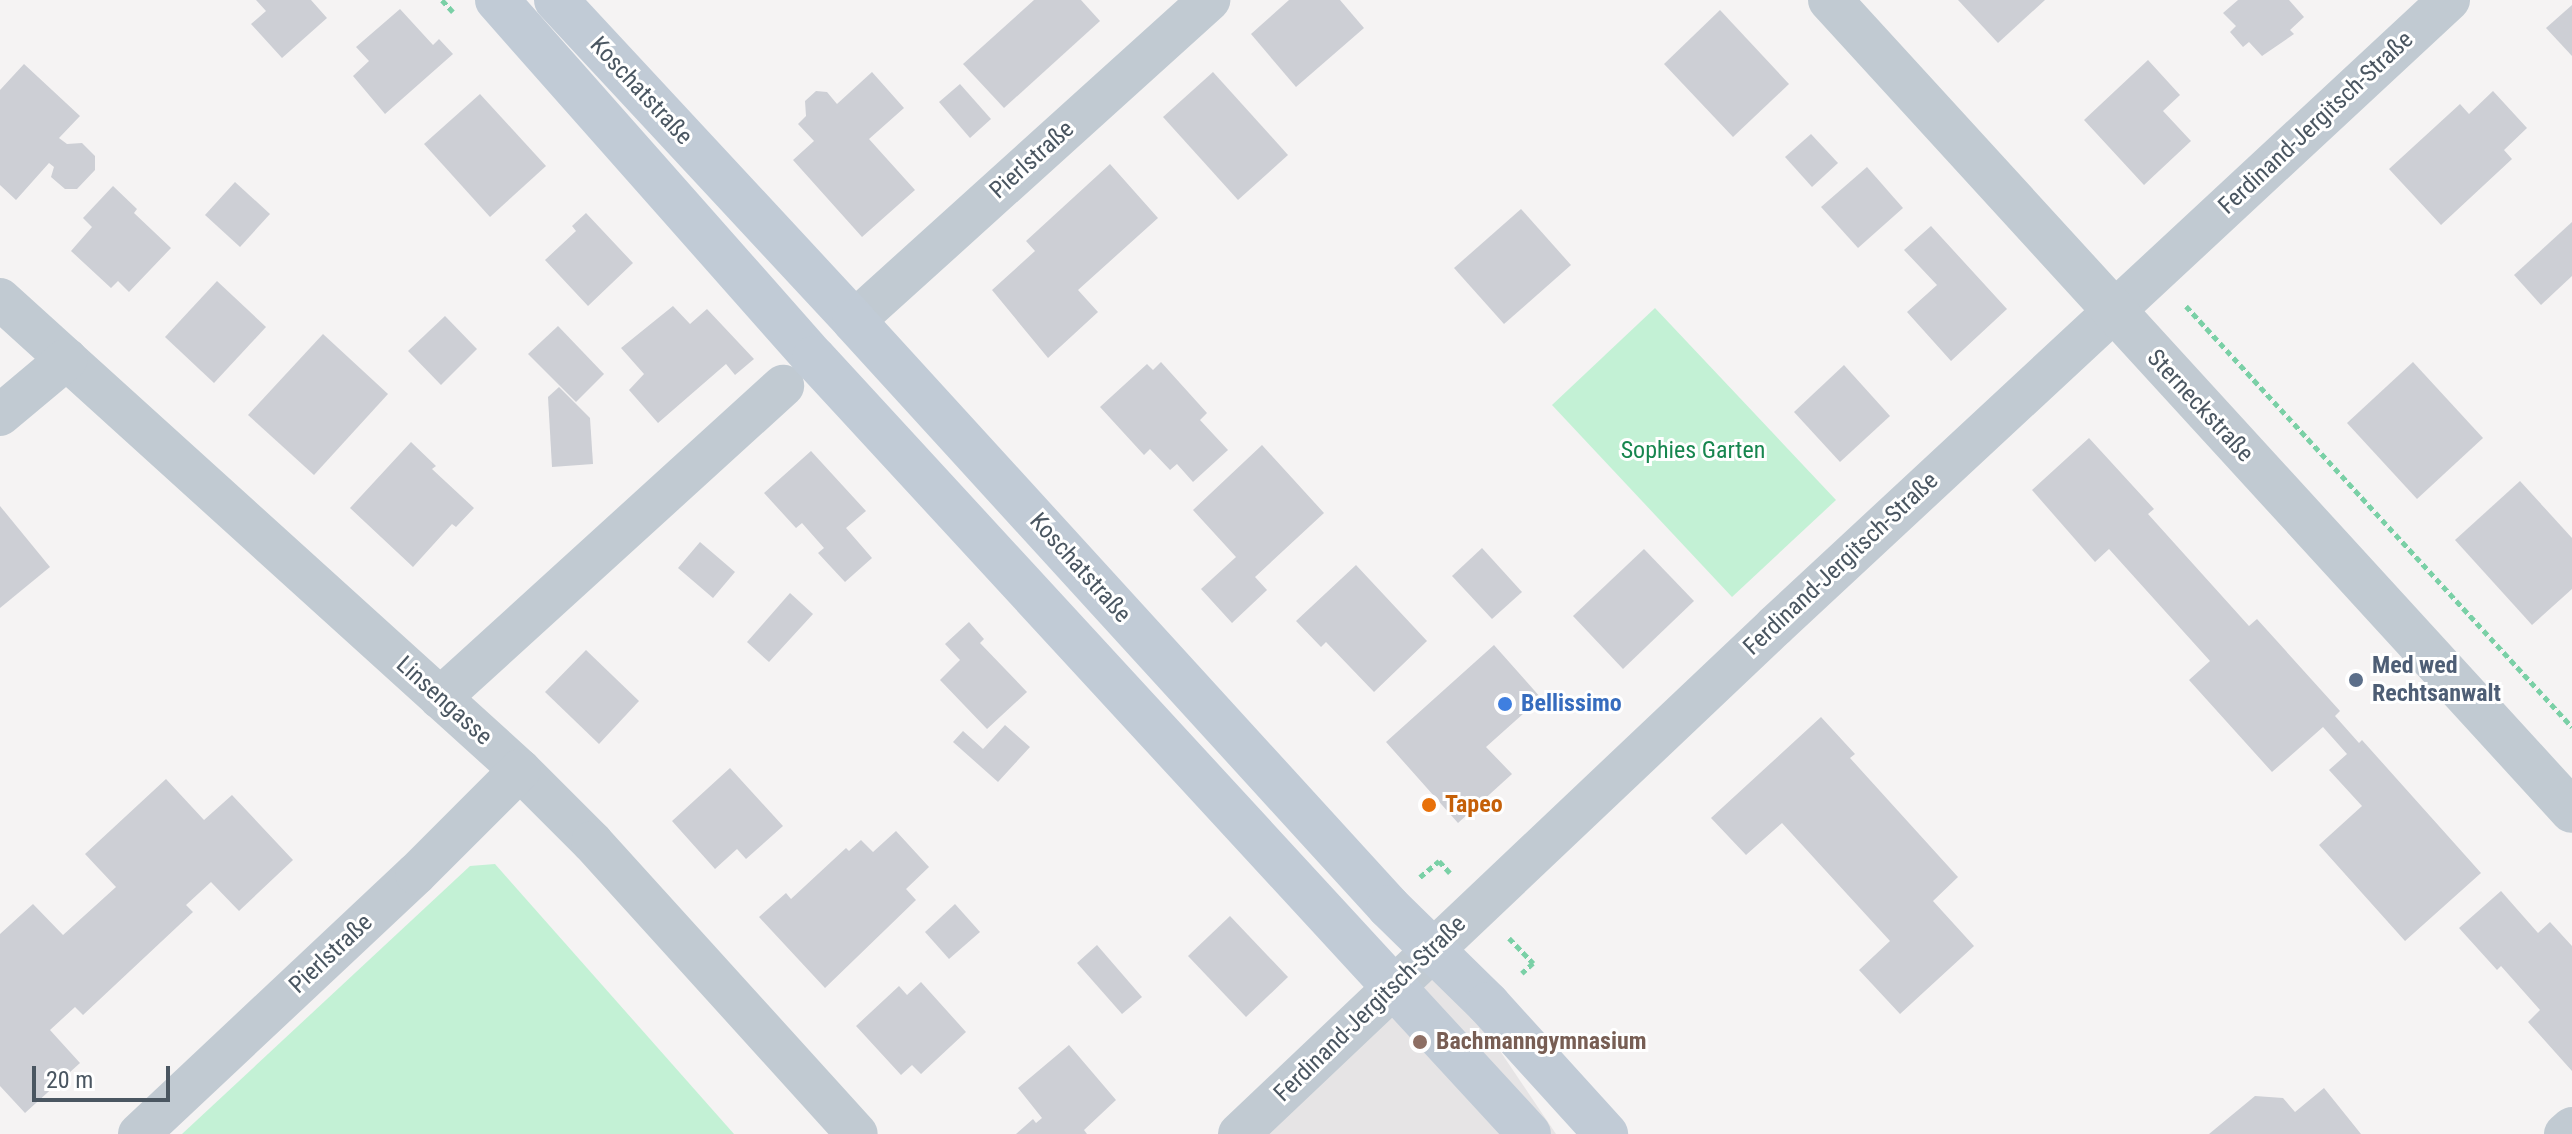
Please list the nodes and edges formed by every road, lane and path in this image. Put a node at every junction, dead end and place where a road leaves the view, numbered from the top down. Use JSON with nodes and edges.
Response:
{"nodes":[{"id":1,"x":497,"y":0,"type":"edge"},
{"id":2,"x":556,"y":0,"type":"edge"},
{"id":3,"x":1209,"y":0,"type":"edge"},
{"id":4,"x":1830,"y":0,"type":"edge"},
{"id":5,"x":2449,"y":0,"type":"edge"},
{"id":6,"x":2156,"y":272,"type":"junction"},
{"id":7,"x":0,"y":299,"type":"edge"},
{"id":8,"x":2112,"y":312,"type":"junction"},
{"id":9,"x":854,"y":321,"type":"junction"},
{"id":10,"x":67,"y":359,"type":"junction"},
{"id":11,"x":783,"y":386,"type":"dead end"},
{"id":12,"x":0,"y":415,"type":"edge"},
{"id":13,"x":440,"y":698,"type":"junction"},
{"id":14,"x":2572,"y":727,"type":"edge"},
{"id":15,"x":520,"y":770,"type":"junction"},
{"id":16,"x":2572,"y":811,"type":"edge"},
{"id":17,"x":1451,"y":875,"type":"dead end"},
{"id":18,"x":1418,"y":879,"type":"dead end"},
{"id":19,"x":1506,"y":934,"type":"dead end"},
{"id":20,"x":1432,"y":950,"type":"junction"},
{"id":21,"x":1511,"y":984,"type":"dead end"},
{"id":22,"x":1395,"y":987,"type":"junction"},
{"id":23,"x":2572,"y":1128,"type":"edge"},
{"id":24,"x":139,"y":1134,"type":"edge"},
{"id":25,"x":857,"y":1134,"type":"edge"},
{"id":26,"x":1239,"y":1134,"type":"edge"},
{"id":27,"x":1529,"y":1134,"type":"edge"},
{"id":28,"x":1606,"y":1134,"type":"edge"},
{"id":29,"x":2565,"y":1134,"type":"edge"}],
"edges":[{"from":1,"to":22,"type":"main road","name":"Koschatstraße"},
{"from":2,"to":9,"type":"main road","name":"Koschatstraße"},
{"from":3,"to":9,"type":"street","name":"Pierlstraße"},
{"from":4,"to":8,"type":"street","name":"Sterneckstraße"},
{"from":5,"to":6,"type":"street","name":"Ferdinand-Jergitsch-Straße"},
{"from":6,"to":8,"type":"street","name":"Ferdinand-Jergitsch-Straße"},
{"from":6,"to":14,"type":"path"},
{"from":7,"to":10,"type":"street","name":"Linsengasse"},
{"from":8,"to":16,"type":"street","name":"Sterneckstraße"},
{"from":8,"to":20,"type":"street","name":"Ferdinand-Jergitsch-Straße"},
{"from":9,"to":20,"type":"main road","name":"Koschatstraße"},
{"from":10,"to":12,"type":"street"},
{"from":10,"to":13,"type":"street","name":"Linsengasse"},
{"from":11,"to":13,"type":"street"},
{"from":13,"to":15,"type":"street","name":"Linsengasse"},
{"from":15,"to":24,"type":"street","name":"Pierlstraße"},
{"from":15,"to":25,"type":"street","name":"Linsengasse"},
{"from":17,"to":18,"type":"path"},
{"from":19,"to":21,"type":"path"},
{"from":20,"to":22,"type":"street","name":"Ferdinand-Jergitsch-Straße"},
{"from":20,"to":28,"type":"main road","name":"Koschatstraße"},
{"from":22,"to":26,"type":"street","name":"Ferdinand-Jergitsch-Straße"},
{"from":22,"to":27,"type":"main road","name":"Koschatstraße"},
{"from":23,"to":29,"type":"street"}]}
